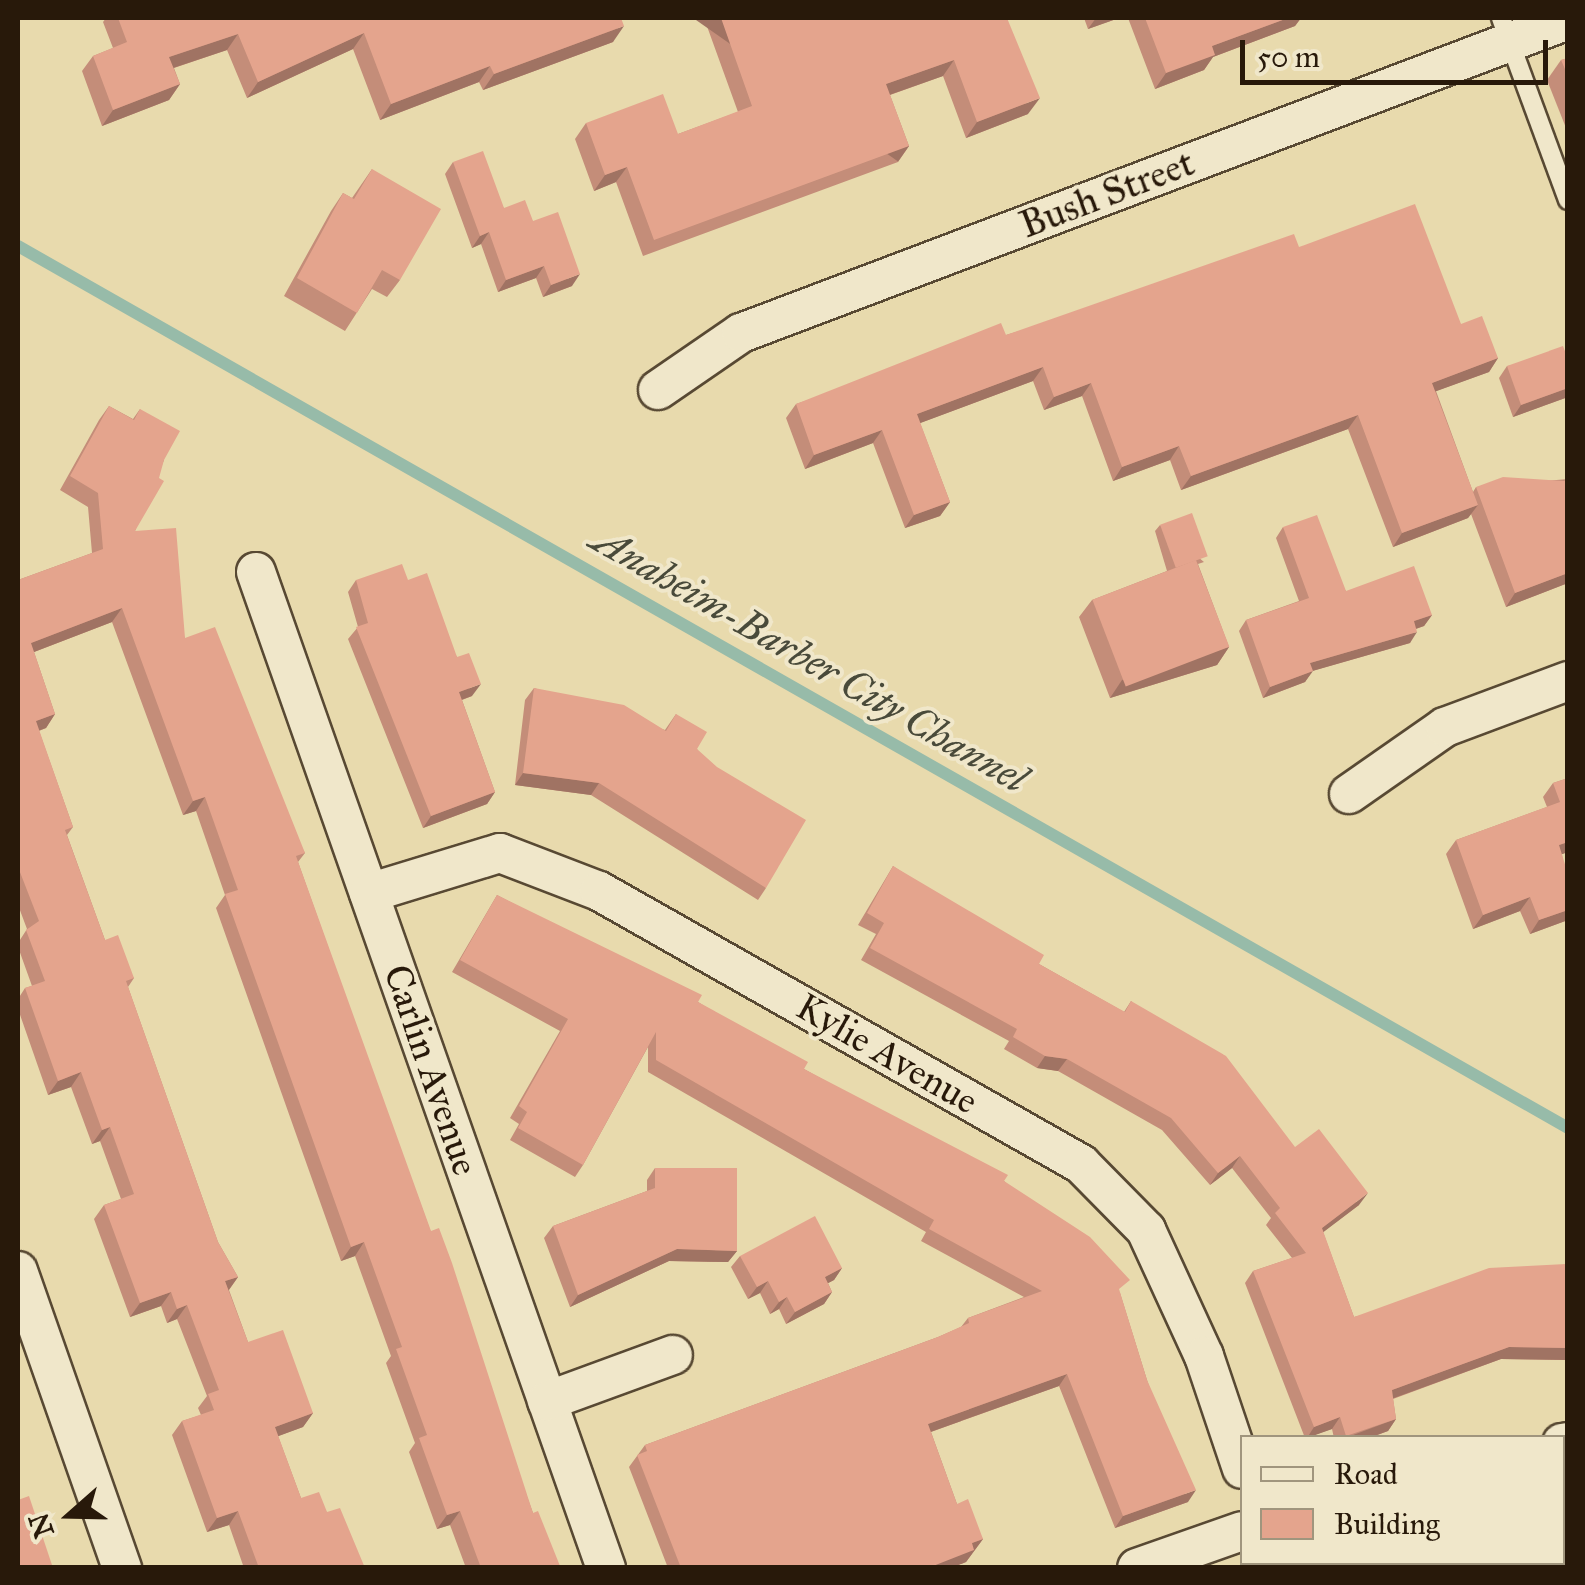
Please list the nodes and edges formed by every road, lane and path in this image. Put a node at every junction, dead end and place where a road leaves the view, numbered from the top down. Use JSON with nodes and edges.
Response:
{"nodes":[{"id":1,"x":1568,"y":20,"type":"edge"},
{"id":2,"x":1506,"y":29,"type":"edge"},
{"id":3,"x":1568,"y":200,"type":"edge"},
{"id":4,"x":658,"y":390,"type":"dead end"},
{"id":5,"x":256,"y":572,"type":"dead end"},
{"id":6,"x":1568,"y":681,"type":"edge"},
{"id":7,"x":1349,"y":794,"type":"dead end"},
{"id":8,"x":369,"y":893,"type":"junction"},
{"id":9,"x":18,"y":1272,"type":"edge"},
{"id":10,"x":673,"y":1355,"type":"dead end"},
{"id":11,"x":547,"y":1401,"type":"junction"},
{"id":12,"x":1240,"y":1463,"type":"edge"},
{"id":13,"x":1240,"y":1532,"type":"edge"},
{"id":14,"x":122,"y":1568,"type":"edge"},
{"id":15,"x":606,"y":1568,"type":"edge"},
{"id":16,"x":1138,"y":1568,"type":"edge"}],
"edges":[{"from":1,"to":2,"type":"street","name":"Bush Street"},
{"from":2,"to":3,"type":"lane"},
{"from":2,"to":4,"type":"street","name":"Bush Street"},
{"from":5,"to":8,"type":"street","name":"Carlin Avenue"},
{"from":6,"to":7,"type":"street"},
{"from":8,"to":11,"type":"street","name":"Carlin Avenue"},
{"from":8,"to":12,"type":"street","name":"Kylie Avenue"},
{"from":9,"to":14,"type":"street"},
{"from":10,"to":11,"type":"street"},
{"from":11,"to":15,"type":"street","name":"Carlin Avenue"},
{"from":13,"to":16,"type":"street"}]}
